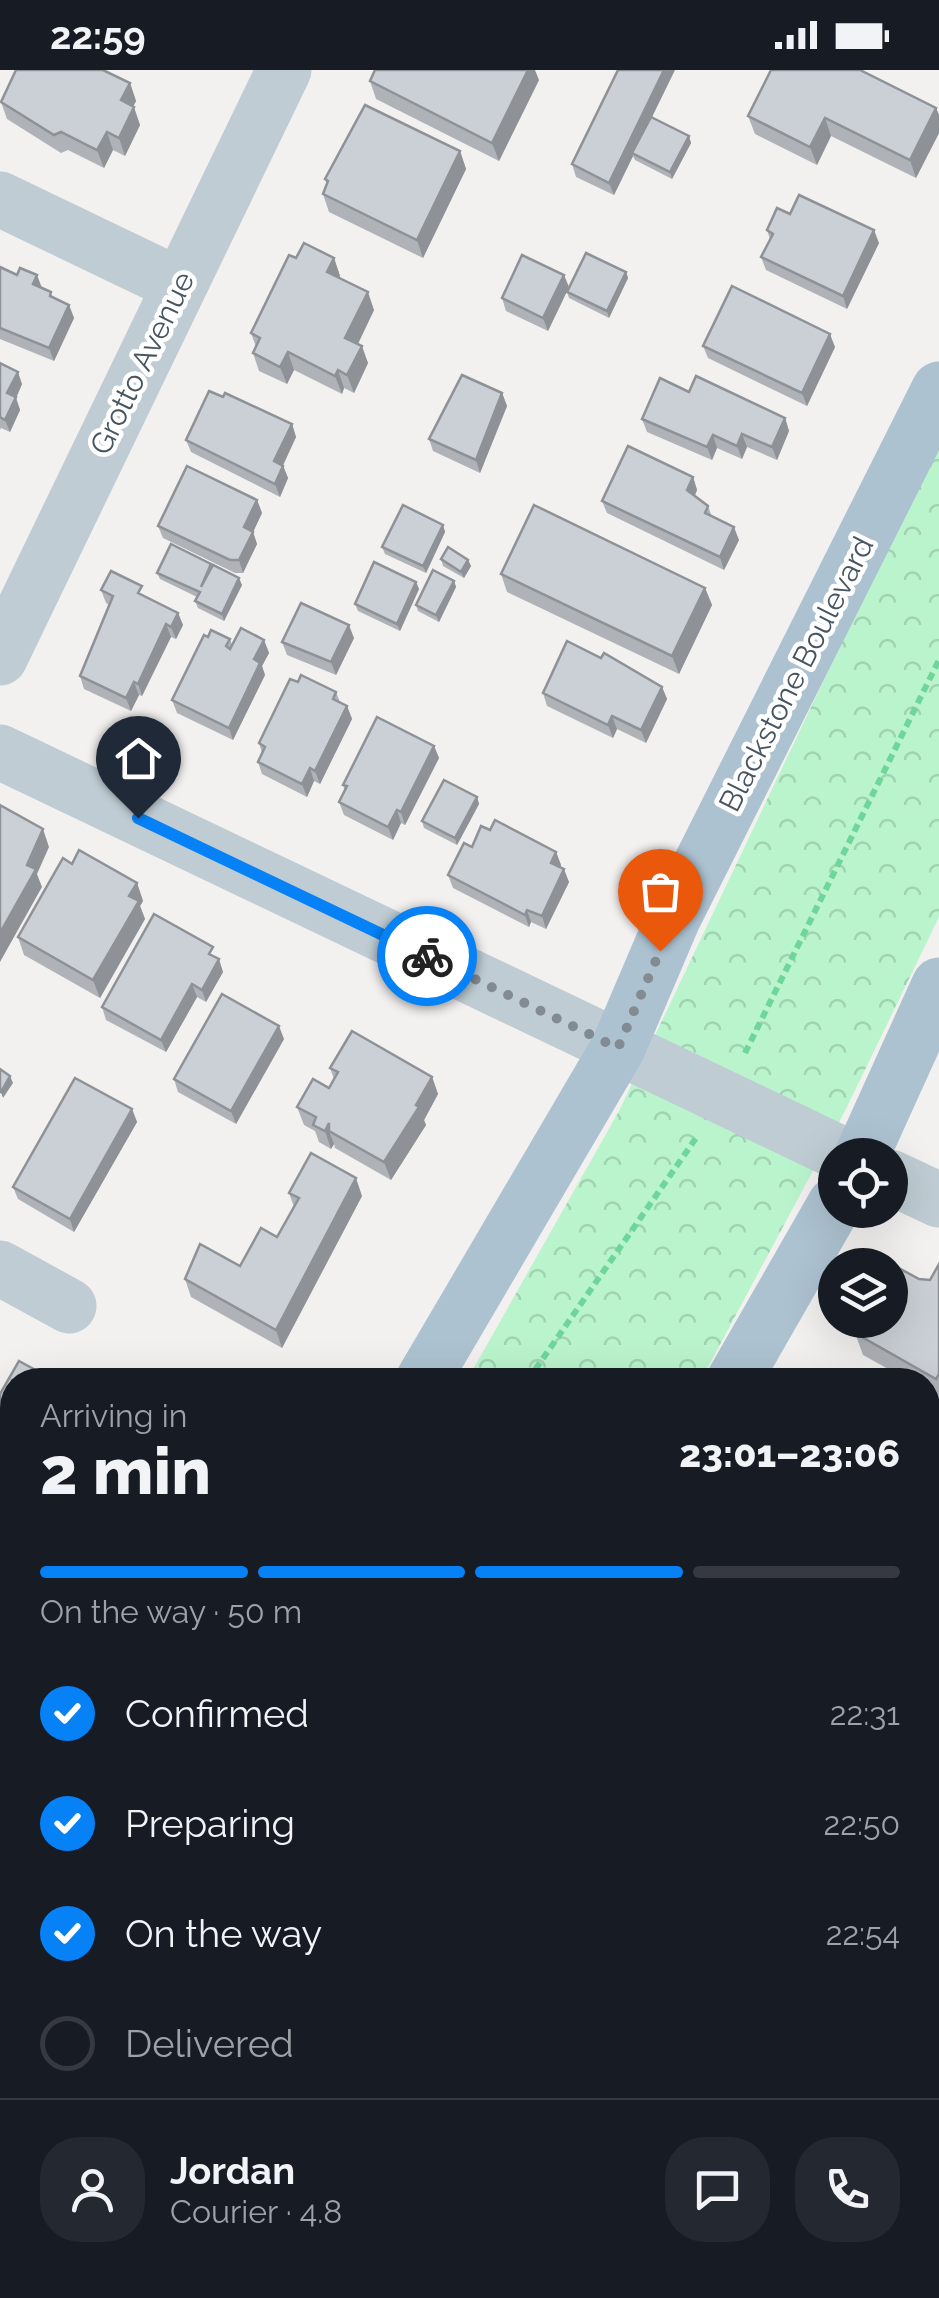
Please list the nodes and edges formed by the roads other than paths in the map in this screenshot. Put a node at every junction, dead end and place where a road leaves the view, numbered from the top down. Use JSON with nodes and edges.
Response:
{"nodes":[{"id":1,"x":284,"y":70,"type":"edge"},
{"id":2,"x":0,"y":199,"type":"edge"},
{"id":3,"x":179,"y":286,"type":"junction"},
{"id":4,"x":939,"y":388,"type":"edge"},
{"id":5,"x":0,"y":658,"type":"edge"},
{"id":6,"x":0,"y":752,"type":"edge"},
{"id":7,"x":939,"y":985,"type":"edge"},
{"id":8,"x":618,"y":1048,"type":"junction"},
{"id":9,"x":870,"y":1138,"type":"edge"},
{"id":10,"x":818,"y":1143,"type":"edge"},
{"id":11,"x":908,"y":1185,"type":"edge"},
{"id":12,"x":939,"y":1200,"type":"edge"},
{"id":13,"x":821,"y":1228,"type":"edge"},
{"id":14,"x":0,"y":1268,"type":"edge"},
{"id":15,"x":70,"y":1306,"type":"dead end"},
{"id":16,"x":430,"y":1368,"type":"edge"},
{"id":17,"x":741,"y":1368,"type":"edge"}],
"edges":[{"from":1,"to":3,"type":"street","name":"Grotto Avenue"},
{"from":2,"to":3,"type":"street"},
{"from":3,"to":5,"type":"street","name":"Grotto Avenue"},
{"from":4,"to":8,"type":"main road","name":"Blackstone Boulevard"},
{"from":6,"to":8,"type":"street"},
{"from":7,"to":9,"type":"main road"},
{"from":8,"to":10,"type":"street"},
{"from":8,"to":16,"type":"main road","name":"Blackstone Boulevard"},
{"from":11,"to":12,"type":"street"},
{"from":13,"to":17,"type":"main road"},
{"from":14,"to":15,"type":"street"}]}
